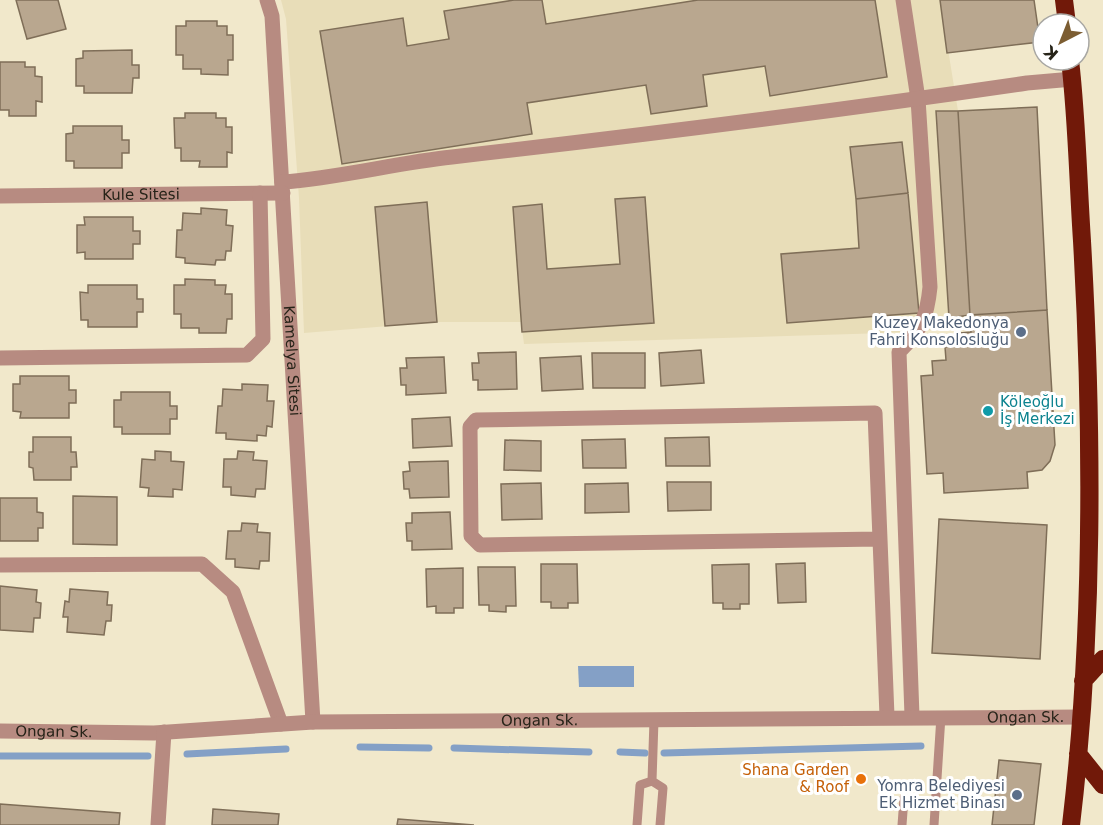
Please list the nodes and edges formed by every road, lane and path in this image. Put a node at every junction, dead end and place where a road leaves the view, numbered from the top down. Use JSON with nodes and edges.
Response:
{"nodes":[{"id":1,"x":267,"y":0,"type":"edge"},
{"id":2,"x":903,"y":0,"type":"edge"},
{"id":3,"x":1071,"y":72,"type":"edge"},
{"id":4,"x":1072,"y":80,"type":"junction"},
{"id":5,"x":918,"y":99,"type":"junction"},
{"id":6,"x":282,"y":188,"type":"junction"},
{"id":7,"x":260,"y":193,"type":"junction"},
{"id":8,"x":0,"y":195,"type":"edge"},
{"id":9,"x":0,"y":358,"type":"edge"},
{"id":10,"x":879,"y":539,"type":"junction"},
{"id":11,"x":0,"y":565,"type":"edge"},
{"id":12,"x":1103,"y":659,"type":"edge"},
{"id":13,"x":1083,"y":681,"type":"junction"},
{"id":14,"x":887,"y":716,"type":"junction"},
{"id":15,"x":912,"y":716,"type":"junction"},
{"id":16,"x":941,"y":716,"type":"junction"},
{"id":17,"x":1081,"y":717,"type":"junction"},
{"id":18,"x":654,"y":720,"type":"junction"},
{"id":19,"x":313,"y":722,"type":"junction"},
{"id":20,"x":281,"y":724,"type":"junction"},
{"id":21,"x":0,"y":730,"type":"edge"},
{"id":22,"x":164,"y":732,"type":"junction"},
{"id":23,"x":1078,"y":754,"type":"junction"},
{"id":24,"x":652,"y":781,"type":"junction"},
{"id":25,"x":1103,"y":784,"type":"edge"},
{"id":26,"x":904,"y":798,"type":"dead end"},
{"id":27,"x":158,"y":825,"type":"edge"},
{"id":28,"x":637,"y":825,"type":"edge"},
{"id":29,"x":660,"y":825,"type":"edge"},
{"id":30,"x":902,"y":825,"type":"edge"},
{"id":31,"x":934,"y":825,"type":"edge"},
{"id":32,"x":1071,"y":825,"type":"edge"}],
"edges":[{"from":1,"to":6,"type":"street","name":"Kamelya Sitesi"},
{"from":2,"to":5,"type":"street"},
{"from":3,"to":4,"type":"highway"},
{"from":4,"to":5,"type":"street","name":"Kule Sitesi"},
{"from":4,"to":13,"type":"highway"},
{"from":5,"to":6,"type":"street","name":"Kule Sitesi"},
{"from":5,"to":15,"type":"street"},
{"from":6,"to":7,"type":"street","name":"Kule Sitesi"},
{"from":6,"to":19,"type":"street","name":"Kamelya Sitesi"},
{"from":7,"to":8,"type":"street","name":"Kule Sitesi"},
{"from":7,"to":9,"type":"street"},
{"from":10,"to":10,"type":"street"},
{"from":10,"to":14,"type":"street"},
{"from":11,"to":20,"type":"street"},
{"from":12,"to":13,"type":"highway"},
{"from":13,"to":17,"type":"highway"},
{"from":14,"to":15,"type":"street","name":"Ongan Sk."},
{"from":14,"to":18,"type":"street","name":"Ongan Sk."},
{"from":15,"to":16,"type":"street","name":"Ongan Sk."},
{"from":16,"to":17,"type":"street","name":"Ongan Sk."},
{"from":16,"to":31,"type":"lane"},
{"from":17,"to":23,"type":"highway"},
{"from":18,"to":19,"type":"street","name":"Ongan Sk."},
{"from":18,"to":24,"type":"lane"},
{"from":19,"to":20,"type":"street","name":"Ongan Sk."},
{"from":20,"to":22,"type":"street","name":"Ongan Sk."},
{"from":21,"to":22,"type":"street","name":"Ongan Sk."},
{"from":22,"to":27,"type":"street"},
{"from":23,"to":25,"type":"highway"},
{"from":23,"to":32,"type":"highway"},
{"from":24,"to":28,"type":"lane"},
{"from":24,"to":29,"type":"lane"},
{"from":26,"to":30,"type":"lane"}]}
